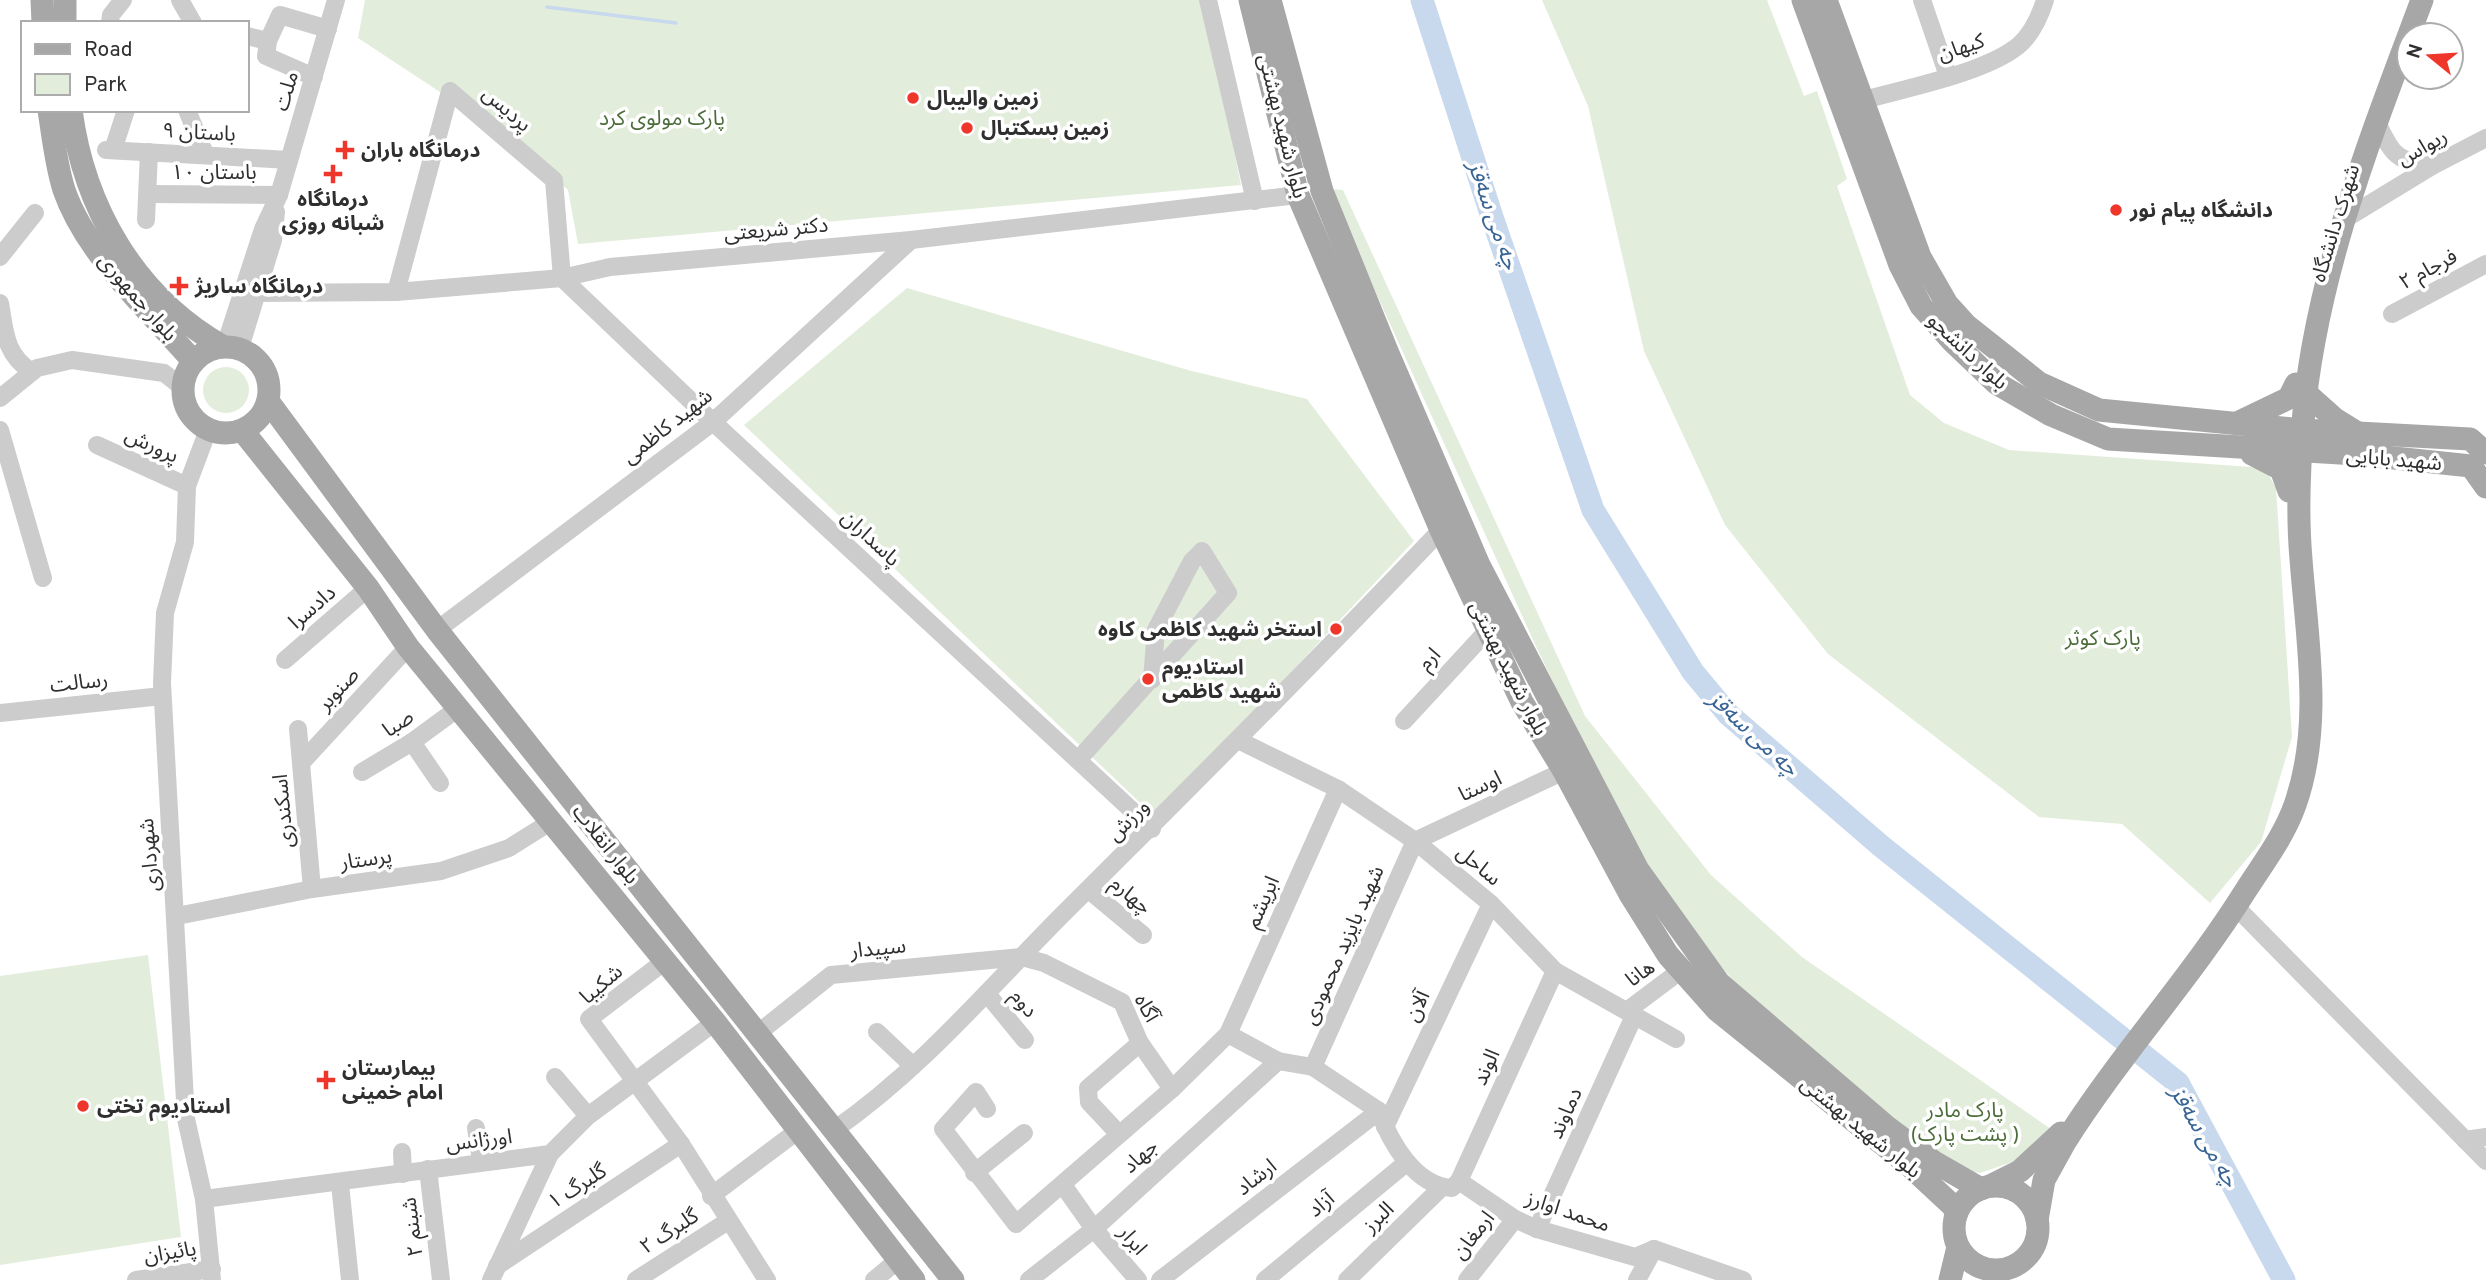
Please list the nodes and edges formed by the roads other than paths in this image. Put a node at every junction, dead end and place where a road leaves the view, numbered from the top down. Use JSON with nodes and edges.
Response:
{"nodes":[{"id":1,"x":42,"y":0,"type":"edge"},
{"id":2,"x":65,"y":0,"type":"edge"},
{"id":3,"x":123,"y":0,"type":"edge"},
{"id":4,"x":180,"y":0,"type":"edge"},
{"id":5,"x":336,"y":0,"type":"edge"},
{"id":6,"x":1208,"y":0,"type":"edge"},
{"id":7,"x":1250,"y":0,"type":"edge"},
{"id":8,"x":1270,"y":0,"type":"edge"},
{"id":9,"x":1802,"y":0,"type":"edge"},
{"id":10,"x":1826,"y":0,"type":"edge"},
{"id":11,"x":1922,"y":0,"type":"edge"},
{"id":12,"x":2031,"y":0,"type":"edge"},
{"id":13,"x":2045,"y":0,"type":"edge"},
{"id":14,"x":2408,"y":0,"type":"edge"},
{"id":15,"x":2422,"y":0,"type":"edge"},
{"id":16,"x":110,"y":13,"type":"edge"},
{"id":17,"x":2039,"y":18,"type":"junction"},
{"id":18,"x":43,"y":21,"type":"edge"},
{"id":19,"x":65,"y":21,"type":"edge"},
{"id":20,"x":195,"y":21,"type":"edge"},
{"id":21,"x":328,"y":29,"type":"junction"},
{"id":22,"x":248,"y":36,"type":"edge"},
{"id":23,"x":268,"y":41,"type":"junction"},
{"id":24,"x":1948,"y":76,"type":"junction"},
{"id":25,"x":314,"y":77,"type":"junction"},
{"id":26,"x":1864,"y":100,"type":"junction"},
{"id":27,"x":49,"y":112,"type":"edge"},
{"id":28,"x":71,"y":112,"type":"edge"},
{"id":29,"x":125,"y":112,"type":"edge"},
{"id":30,"x":188,"y":112,"type":"edge"},
{"id":31,"x":2377,"y":123,"type":"junction"},
{"id":32,"x":2486,"y":138,"type":"edge"},
{"id":33,"x":149,"y":152,"type":"junction"},
{"id":34,"x":205,"y":154,"type":"junction"},
{"id":35,"x":289,"y":160,"type":"junction"},
{"id":36,"x":2432,"y":166,"type":"junction"},
{"id":37,"x":1322,"y":191,"type":"junction"},
{"id":38,"x":148,"y":194,"type":"junction"},
{"id":39,"x":1298,"y":194,"type":"junction"},
{"id":40,"x":278,"y":195,"type":"junction"},
{"id":41,"x":1255,"y":201,"type":"junction"},
{"id":42,"x":35,"y":213,"type":"dead end"},
{"id":43,"x":2345,"y":219,"type":"junction"},
{"id":44,"x":146,"y":220,"type":"dead end"},
{"id":45,"x":911,"y":240,"type":"junction"},
{"id":46,"x":0,"y":257,"type":"edge"},
{"id":47,"x":2486,"y":264,"type":"edge"},
{"id":48,"x":562,"y":278,"type":"junction"},
{"id":49,"x":396,"y":292,"type":"junction"},
{"id":50,"x":256,"y":293,"type":"junction"},
{"id":51,"x":0,"y":303,"type":"edge"},
{"id":52,"x":2392,"y":314,"type":"dead end"},
{"id":53,"x":229,"y":347,"type":"junction"},
{"id":54,"x":193,"y":361,"type":"junction"},
{"id":55,"x":32,"y":372,"type":"junction"},
{"id":56,"x":183,"y":387,"type":"junction"},
{"id":57,"x":2301,"y":389,"type":"junction"},
{"id":58,"x":0,"y":398,"type":"edge"},
{"id":59,"x":268,"y":401,"type":"junction"},
{"id":60,"x":2099,"y":410,"type":"junction"},
{"id":61,"x":713,"y":422,"type":"junction"},
{"id":62,"x":2239,"y":422,"type":"junction"},
{"id":63,"x":0,"y":429,"type":"edge"},
{"id":64,"x":208,"y":430,"type":"junction"},
{"id":65,"x":242,"y":430,"type":"junction"},
{"id":66,"x":2090,"y":432,"type":"junction"},
{"id":67,"x":2297,"y":441,"type":"junction"},
{"id":68,"x":2356,"y":443,"type":"junction"},
{"id":69,"x":97,"y":445,"type":"dead end"},
{"id":70,"x":2481,"y":445,"type":"edge"},
{"id":71,"x":2233,"y":446,"type":"junction"},
{"id":72,"x":187,"y":486,"type":"junction"},
{"id":73,"x":2486,"y":487,"type":"edge"},
{"id":74,"x":2294,"y":493,"type":"junction"},
{"id":75,"x":1441,"y":530,"type":"junction"},
{"id":76,"x":43,"y":578,"type":"dead end"},
{"id":77,"x":368,"y":588,"type":"junction"},
{"id":78,"x":1489,"y":629,"type":"junction"},
{"id":79,"x":437,"y":630,"type":"junction"},
{"id":80,"x":408,"y":647,"type":"junction"},
{"id":81,"x":285,"y":660,"type":"dead end"},
{"id":82,"x":1152,"y":680,"type":"junction"},
{"id":83,"x":162,"y":696,"type":"junction"},
{"id":84,"x":457,"y":709,"type":"junction"},
{"id":85,"x":0,"y":713,"type":"edge"},
{"id":86,"x":1404,"y":721,"type":"dead end"},
{"id":87,"x":298,"y":729,"type":"dead end"},
{"id":88,"x":1240,"y":741,"type":"junction"},
{"id":89,"x":412,"y":742,"type":"junction"},
{"id":90,"x":1078,"y":760,"type":"junction"},
{"id":91,"x":302,"y":762,"type":"junction"},
{"id":92,"x":362,"y":772,"type":"dead end"},
{"id":93,"x":1564,"y":772,"type":"junction"},
{"id":94,"x":440,"y":783,"type":"dead end"},
{"id":95,"x":1338,"y":789,"type":"junction"},
{"id":96,"x":552,"y":821,"type":"junction"},
{"id":97,"x":589,"y":821,"type":"junction"},
{"id":98,"x":1152,"y":829,"type":"junction"},
{"id":99,"x":1415,"y":841,"type":"junction"},
{"id":100,"x":312,"y":889,"type":"junction"},
{"id":101,"x":1089,"y":890,"type":"junction"},
{"id":102,"x":1491,"y":904,"type":"junction"},
{"id":103,"x":177,"y":915,"type":"junction"},
{"id":104,"x":2225,"y":919,"type":"junction"},
{"id":105,"x":1143,"y":935,"type":"dead end"},
{"id":106,"x":1022,"y":957,"type":"junction"},
{"id":107,"x":665,"y":961,"type":"junction"},
{"id":108,"x":1555,"y":971,"type":"junction"},
{"id":109,"x":1680,"y":971,"type":"junction"},
{"id":110,"x":988,"y":995,"type":"junction"},
{"id":111,"x":1631,"y":1013,"type":"junction"},
{"id":112,"x":715,"y":1022,"type":"junction"},
{"id":113,"x":877,"y":1032,"type":"dead end"},
{"id":114,"x":757,"y":1034,"type":"junction"},
{"id":115,"x":1228,"y":1034,"type":"junction"},
{"id":116,"x":1676,"y":1039,"type":"dead end"},
{"id":117,"x":1025,"y":1040,"type":"dead end"},
{"id":118,"x":1140,"y":1043,"type":"junction"},
{"id":119,"x":1278,"y":1061,"type":"junction"},
{"id":120,"x":913,"y":1066,"type":"junction"},
{"id":121,"x":1312,"y":1067,"type":"junction"},
{"id":122,"x":555,"y":1077,"type":"dead end"},
{"id":123,"x":633,"y":1082,"type":"junction"},
{"id":124,"x":1172,"y":1090,"type":"junction"},
{"id":125,"x":987,"y":1109,"type":"dead end"},
{"id":126,"x":588,"y":1116,"type":"junction"},
{"id":127,"x":1382,"y":1119,"type":"junction"},
{"id":128,"x":476,"y":1128,"type":"dead end"},
{"id":129,"x":800,"y":1129,"type":"junction"},
{"id":130,"x":834,"y":1130,"type":"junction"},
{"id":131,"x":2067,"y":1132,"type":"junction"},
{"id":132,"x":1024,"y":1133,"type":"dead end"},
{"id":133,"x":1119,"y":1134,"type":"junction"},
{"id":134,"x":2486,"y":1137,"type":"edge"},
{"id":135,"x":2465,"y":1140,"type":"junction"},
{"id":136,"x":681,"y":1144,"type":"junction"},
{"id":137,"x":402,"y":1153,"type":"dead end"},
{"id":138,"x":550,"y":1154,"type":"junction"},
{"id":139,"x":481,"y":1161,"type":"junction"},
{"id":140,"x":2486,"y":1161,"type":"edge"},
{"id":141,"x":1406,"y":1163,"type":"junction"},
{"id":142,"x":428,"y":1170,"type":"junction"},
{"id":143,"x":974,"y":1173,"type":"junction"},
{"id":144,"x":403,"y":1174,"type":"junction"},
{"id":145,"x":340,"y":1184,"type":"junction"},
{"id":146,"x":1450,"y":1184,"type":"junction"},
{"id":147,"x":1063,"y":1185,"type":"junction"},
{"id":148,"x":1985,"y":1187,"type":"junction"},
{"id":149,"x":711,"y":1196,"type":"junction"},
{"id":150,"x":204,"y":1199,"type":"junction"},
{"id":151,"x":1956,"y":1214,"type":"junction"},
{"id":152,"x":1515,"y":1219,"type":"junction"},
{"id":153,"x":2037,"y":1220,"type":"junction"},
{"id":154,"x":727,"y":1221,"type":"junction"},
{"id":155,"x":1094,"y":1228,"type":"junction"},
{"id":156,"x":1537,"y":1229,"type":"junction"},
{"id":157,"x":1958,"y":1247,"type":"junction"},
{"id":158,"x":1654,"y":1249,"type":"junction"},
{"id":159,"x":898,"y":1260,"type":"junction"},
{"id":160,"x":494,"y":1273,"type":"edge"},
{"id":161,"x":212,"y":1274,"type":"edge"},
{"id":162,"x":1987,"y":1275,"type":"edge"},
{"id":163,"x":1474,"y":1278,"type":"edge"},
{"id":164,"x":136,"y":1280,"type":"edge"},
{"id":165,"x":350,"y":1280,"type":"edge"},
{"id":166,"x":441,"y":1280,"type":"edge"},
{"id":167,"x":636,"y":1280,"type":"edge"},
{"id":168,"x":766,"y":1280,"type":"edge"},
{"id":169,"x":874,"y":1280,"type":"edge"},
{"id":170,"x":914,"y":1280,"type":"edge"},
{"id":171,"x":953,"y":1280,"type":"edge"},
{"id":172,"x":1029,"y":1280,"type":"edge"},
{"id":173,"x":1138,"y":1280,"type":"edge"},
{"id":174,"x":1160,"y":1280,"type":"edge"},
{"id":175,"x":1265,"y":1280,"type":"edge"},
{"id":176,"x":1347,"y":1280,"type":"edge"},
{"id":177,"x":1637,"y":1280,"type":"edge"},
{"id":178,"x":1743,"y":1280,"type":"edge"},
{"id":179,"x":1950,"y":1280,"type":"edge"}],
"edges":[{"from":1,"to":18,"type":"main road"},
{"from":2,"to":19,"type":"main road"},
{"from":3,"to":16,"type":"street"},
{"from":4,"to":20,"type":"street"},
{"from":5,"to":21,"type":"street","name":"ملت"},
{"from":6,"to":41,"type":"street"},
{"from":7,"to":39,"type":"main road","name":"بلوار شهید بهشتی"},
{"from":8,"to":37,"type":"main road","name":"بلوار شهید بهشتی"},
{"from":9,"to":66,"type":"main road","name":"بلوار دانشجو"},
{"from":10,"to":26,"type":"main road","name":"بلوار دانشجو"},
{"from":11,"to":24,"type":"street"},
{"from":12,"to":17,"type":"street"},
{"from":13,"to":17,"type":"street","name":"کیهان"},
{"from":14,"to":57,"type":"main road","name":"شهرک دانشگاه"},
{"from":15,"to":31,"type":"main road"},
{"from":17,"to":24,"type":"street","name":"کیهان"},
{"from":21,"to":23,"type":"street"},
{"from":21,"to":25,"type":"street","name":"ملت"},
{"from":22,"to":23,"type":"street"},
{"from":23,"to":25,"type":"street"},
{"from":24,"to":26,"type":"street","name":"کیهان"},
{"from":25,"to":35,"type":"street","name":"ملت"},
{"from":26,"to":60,"type":"main road","name":"بلوار دانشجو"},
{"from":27,"to":54,"type":"main road","name":"بلوار جمهوری"},
{"from":28,"to":53,"type":"main road","name":"بلوار جمهوری"},
{"from":29,"to":33,"type":"street","name":"باستان ۹"},
{"from":30,"to":34,"type":"street"},
{"from":31,"to":36,"type":"street"},
{"from":31,"to":43,"type":"main road"},
{"from":32,"to":36,"type":"street","name":"ریواس"},
{"from":33,"to":34,"type":"street","name":"باستان ۹"},
{"from":33,"to":38,"type":"street"},
{"from":34,"to":35,"type":"street","name":"باستان ۹"},
{"from":35,"to":40,"type":"street","name":"ملت"},
{"from":36,"to":43,"type":"street","name":"ریواس"},
{"from":37,"to":39,"type":"main road"},
{"from":37,"to":148,"type":"main road","name":"بلوار شهید بهشتی"},
{"from":38,"to":40,"type":"street","name":"باستان ۱۰"},
{"from":38,"to":44,"type":"street"},
{"from":39,"to":41,"type":"street","name":"دکتر شریعتی"},
{"from":39,"to":75,"type":"main road","name":"بلوار شهید بهشتی"},
{"from":40,"to":50,"type":"street","name":"ملت"},
{"from":40,"to":53,"type":"street","name":"ملت"},
{"from":41,"to":45,"type":"street","name":"دکتر شریعتی"},
{"from":42,"to":46,"type":"street"},
{"from":43,"to":57,"type":"main road"},
{"from":45,"to":48,"type":"street","name":"دکتر شریعتی"},
{"from":45,"to":61,"type":"street","name":"شهید کاظمی"},
{"from":47,"to":52,"type":"street","name":"فرجام ۲"},
{"from":48,"to":49,"type":"street","name":"دکتر شریعتی"},
{"from":48,"to":49,"type":"street","name":"پردیس"},
{"from":48,"to":61,"type":"street","name":"پاسداران"},
{"from":49,"to":50,"type":"street","name":"دکتر شریعتی"},
{"from":50,"to":53,"type":"street","name":"ملت"},
{"from":51,"to":55,"type":"street"},
{"from":53,"to":54,"type":"main road"},
{"from":53,"to":59,"type":"main road"},
{"from":54,"to":56,"type":"main road"},
{"from":55,"to":56,"type":"street"},
{"from":55,"to":58,"type":"street"},
{"from":56,"to":64,"type":"main road"},
{"from":57,"to":62,"type":"main road"},
{"from":57,"to":67,"type":"main road"},
{"from":57,"to":68,"type":"main road"},
{"from":59,"to":65,"type":"main road"},
{"from":59,"to":79,"type":"main road","name":"بلوار انقلاب"},
{"from":60,"to":62,"type":"main road","name":"بلوار دانشجو"},
{"from":60,"to":66,"type":"main road"},
{"from":61,"to":79,"type":"street","name":"شهید کاظمی"},
{"from":61,"to":90,"type":"street","name":"پاسداران"},
{"from":62,"to":67,"type":"main road","name":"بلوار دانشجو"},
{"from":63,"to":76,"type":"street"},
{"from":64,"to":65,"type":"main road"},
{"from":64,"to":72,"type":"street","name":"شهرداری"},
{"from":65,"to":77,"type":"main road","name":"بلوار انقلاب"},
{"from":66,"to":71,"type":"main road","name":"بلوار دانشجو"},
{"from":67,"to":68,"type":"main road","name":"شهید بابایی"},
{"from":67,"to":71,"type":"main road","name":"بلوار دانشجو"},
{"from":67,"to":74,"type":"main road"},
{"from":68,"to":70,"type":"main road","name":"شهید بابایی"},
{"from":68,"to":73,"type":"main road","name":"شهید بابایی"},
{"from":68,"to":74,"type":"main road"},
{"from":69,"to":72,"type":"street","name":"پرورش"},
{"from":71,"to":74,"type":"main road"},
{"from":72,"to":83,"type":"street","name":"شهرداری"},
{"from":74,"to":104,"type":"main road"},
{"from":75,"to":78,"type":"main road","name":"بلوار شهید بهشتی"},
{"from":75,"to":88,"type":"street","name":"ورزش"},
{"from":77,"to":80,"type":"main road","name":"بلوار انقلاب"},
{"from":77,"to":81,"type":"street","name":"دادسرا"},
{"from":78,"to":86,"type":"street","name":"ارم"},
{"from":78,"to":93,"type":"main road","name":"بلوار شهید بهشتی"},
{"from":79,"to":97,"type":"main road","name":"بلوار انقلاب"},
{"from":80,"to":84,"type":"main road","name":"بلوار انقلاب"},
{"from":80,"to":91,"type":"street","name":"صنوبر"},
{"from":82,"to":82,"type":"street"},
{"from":82,"to":90,"type":"street"},
{"from":83,"to":85,"type":"street","name":"رسالت"},
{"from":83,"to":103,"type":"street","name":"شهرداری"},
{"from":84,"to":89,"type":"street","name":"صبا"},
{"from":84,"to":96,"type":"main road","name":"بلوار انقلاب"},
{"from":87,"to":91,"type":"street","name":"اسکندری"},
{"from":88,"to":95,"type":"street","name":"ساحل"},
{"from":88,"to":98,"type":"street","name":"ورزش"},
{"from":89,"to":92,"type":"street","name":"صبا"},
{"from":89,"to":94,"type":"street"},
{"from":90,"to":98,"type":"street","name":"پاسداران"},
{"from":91,"to":100,"type":"street","name":"اسکندری"},
{"from":93,"to":99,"type":"street","name":"اوستا"},
{"from":93,"to":109,"type":"main road","name":"بلوار شهید بهشتی"},
{"from":95,"to":99,"type":"street","name":"ساحل"},
{"from":95,"to":115,"type":"street","name":"ابریشم"},
{"from":96,"to":97,"type":"main road"},
{"from":96,"to":100,"type":"street","name":"پرستار"},
{"from":96,"to":107,"type":"main road","name":"بلوار انقلاب"},
{"from":97,"to":114,"type":"main road","name":"بلوار انقلاب"},
{"from":98,"to":101,"type":"street","name":"ورزش"},
{"from":99,"to":102,"type":"street","name":"ساحل"},
{"from":99,"to":121,"type":"street","name":"شهید بایزید محمودی"},
{"from":100,"to":103,"type":"street","name":"پرستار"},
{"from":101,"to":105,"type":"street","name":"چهارم"},
{"from":101,"to":106,"type":"street","name":"ورزش"},
{"from":102,"to":108,"type":"street","name":"ساحل"},
{"from":102,"to":127,"type":"street","name":"آلان"},
{"from":103,"to":150,"type":"street","name":"شهرداری"},
{"from":104,"to":131,"type":"main road"},
{"from":104,"to":135,"type":"street"},
{"from":106,"to":110,"type":"street","name":"ورزش"},
{"from":106,"to":114,"type":"street","name":"سپیدار"},
{"from":106,"to":118,"type":"street","name":"آگاه"},
{"from":107,"to":112,"type":"main road","name":"بلوار انقلاب"},
{"from":107,"to":123,"type":"street","name":"شکیبا"},
{"from":108,"to":111,"type":"street","name":"ساحل"},
{"from":108,"to":146,"type":"street","name":"الوند"},
{"from":109,"to":111,"type":"street","name":"هانا"},
{"from":109,"to":151,"type":"main road","name":"بلوار شهید بهشتی"},
{"from":110,"to":117,"type":"street","name":"دوم"},
{"from":110,"to":120,"type":"street","name":"ورزش"},
{"from":111,"to":116,"type":"street","name":"ساحل"},
{"from":111,"to":156,"type":"street","name":"دماوند"},
{"from":112,"to":123,"type":"street"},
{"from":112,"to":129,"type":"main road","name":"بلوار انقلاب"},
{"from":113,"to":120,"type":"street"},
{"from":114,"to":130,"type":"main road","name":"بلوار انقلاب"},
{"from":115,"to":119,"type":"street"},
{"from":115,"to":124,"type":"street"},
{"from":118,"to":124,"type":"street","name":"آگاه"},
{"from":118,"to":133,"type":"street"},
{"from":119,"to":121,"type":"street"},
{"from":119,"to":155,"type":"street","name":"جهاد"},
{"from":120,"to":130,"type":"street","name":"ورزش"},
{"from":121,"to":127,"type":"street"},
{"from":122,"to":126,"type":"street"},
{"from":123,"to":126,"type":"street"},
{"from":123,"to":136,"type":"street"},
{"from":124,"to":133,"type":"street"},
{"from":125,"to":143,"type":"street"},
{"from":126,"to":138,"type":"street"},
{"from":127,"to":141,"type":"street","name":"محمد اوارز"},
{"from":127,"to":174,"type":"street","name":"ارشاد"},
{"from":128,"to":139,"type":"street"},
{"from":129,"to":149,"type":"street"},
{"from":129,"to":159,"type":"main road","name":"بلوار انقلاب"},
{"from":130,"to":171,"type":"main road","name":"بلوار انقلاب"},
{"from":131,"to":148,"type":"main road"},
{"from":131,"to":153,"type":"main road"},
{"from":132,"to":143,"type":"street"},
{"from":133,"to":147,"type":"street"},
{"from":134,"to":135,"type":"street"},
{"from":135,"to":140,"type":"street"},
{"from":136,"to":149,"type":"street"},
{"from":136,"to":160,"type":"street","name":"گلبرگ ۱"},
{"from":137,"to":144,"type":"street"},
{"from":138,"to":139,"type":"street","name":"اورژانس"},
{"from":138,"to":160,"type":"street"},
{"from":139,"to":142,"type":"street","name":"اورژانس"},
{"from":141,"to":146,"type":"street","name":"محمد اوارز"},
{"from":141,"to":175,"type":"street","name":"آزاد"},
{"from":142,"to":144,"type":"street","name":"اورژانس"},
{"from":142,"to":166,"type":"street","name":"شبنم ۲"},
{"from":143,"to":147,"type":"street"},
{"from":144,"to":145,"type":"street","name":"اورژانس"},
{"from":145,"to":150,"type":"street","name":"اورژانس"},
{"from":145,"to":165,"type":"street"},
{"from":146,"to":152,"type":"street","name":"محمد اوارز"},
{"from":146,"to":176,"type":"street","name":"البرز"},
{"from":147,"to":155,"type":"street","name":"ابرار"},
{"from":148,"to":151,"type":"main road"},
{"from":148,"to":153,"type":"main road"},
{"from":149,"to":154,"type":"street"},
{"from":150,"to":161,"type":"street","name":"شهرداری"},
{"from":151,"to":157,"type":"main road"},
{"from":152,"to":156,"type":"street","name":"محمد اوارز"},
{"from":152,"to":163,"type":"street","name":"ارمغان"},
{"from":153,"to":162,"type":"main road"},
{"from":154,"to":167,"type":"street","name":"گلبرگ ۲"},
{"from":154,"to":168,"type":"street"},
{"from":155,"to":172,"type":"street","name":"جهاد"},
{"from":155,"to":173,"type":"street","name":"ابرار"},
{"from":156,"to":158,"type":"street","name":"محمد اوارز"},
{"from":157,"to":162,"type":"main road"},
{"from":157,"to":179,"type":"main road"},
{"from":158,"to":177,"type":"street"},
{"from":158,"to":178,"type":"street","name":"محمد اوارز"},
{"from":159,"to":169,"type":"street"},
{"from":159,"to":170,"type":"main road","name":"بلوار انقلاب"},
{"from":161,"to":164,"type":"street","name":"پائیزان"}]}
